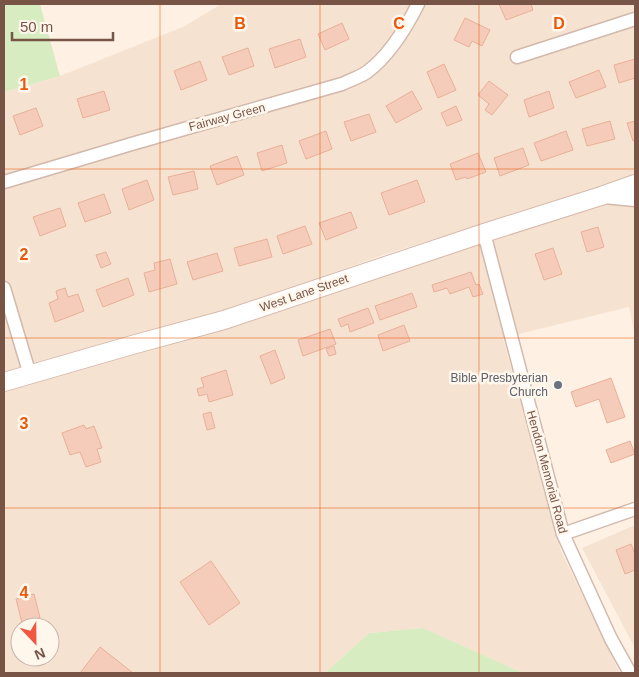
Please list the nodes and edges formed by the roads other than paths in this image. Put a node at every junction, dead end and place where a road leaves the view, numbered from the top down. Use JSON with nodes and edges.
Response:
{"nodes":[{"id":1,"x":418,"y":4,"type":"edge"},
{"id":2,"x":635,"y":19,"type":"edge"},
{"id":3,"x":517,"y":57,"type":"dead end"},
{"id":4,"x":4,"y":182,"type":"edge"},
{"id":5,"x":635,"y":184,"type":"edge"},
{"id":6,"x":601,"y":196,"type":"junction"},
{"id":7,"x":635,"y":200,"type":"edge"},
{"id":8,"x":484,"y":233,"type":"junction"},
{"id":9,"x":4,"y":288,"type":"edge"},
{"id":10,"x":30,"y":375,"type":"junction"},
{"id":11,"x":4,"y":382,"type":"edge"},
{"id":12,"x":635,"y":508,"type":"edge"},
{"id":13,"x":563,"y":534,"type":"junction"},
{"id":14,"x":630,"y":673,"type":"edge"}],
"edges":[{"from":1,"to":4,"type":"street","name":"Fairway Green"},
{"from":2,"to":3,"type":"street"},
{"from":5,"to":6,"type":"street","name":"West Lane Street"},
{"from":6,"to":7,"type":"street"},
{"from":6,"to":8,"type":"street","name":"West Lane Street"},
{"from":8,"to":10,"type":"street","name":"West Lane Street"},
{"from":8,"to":13,"type":"street","name":"Hendon Memorial Road"},
{"from":9,"to":10,"type":"street"},
{"from":10,"to":11,"type":"street","name":"West Lane Street"},
{"from":12,"to":13,"type":"street"},
{"from":13,"to":14,"type":"street","name":"Hendon Memorial Road"}]}
